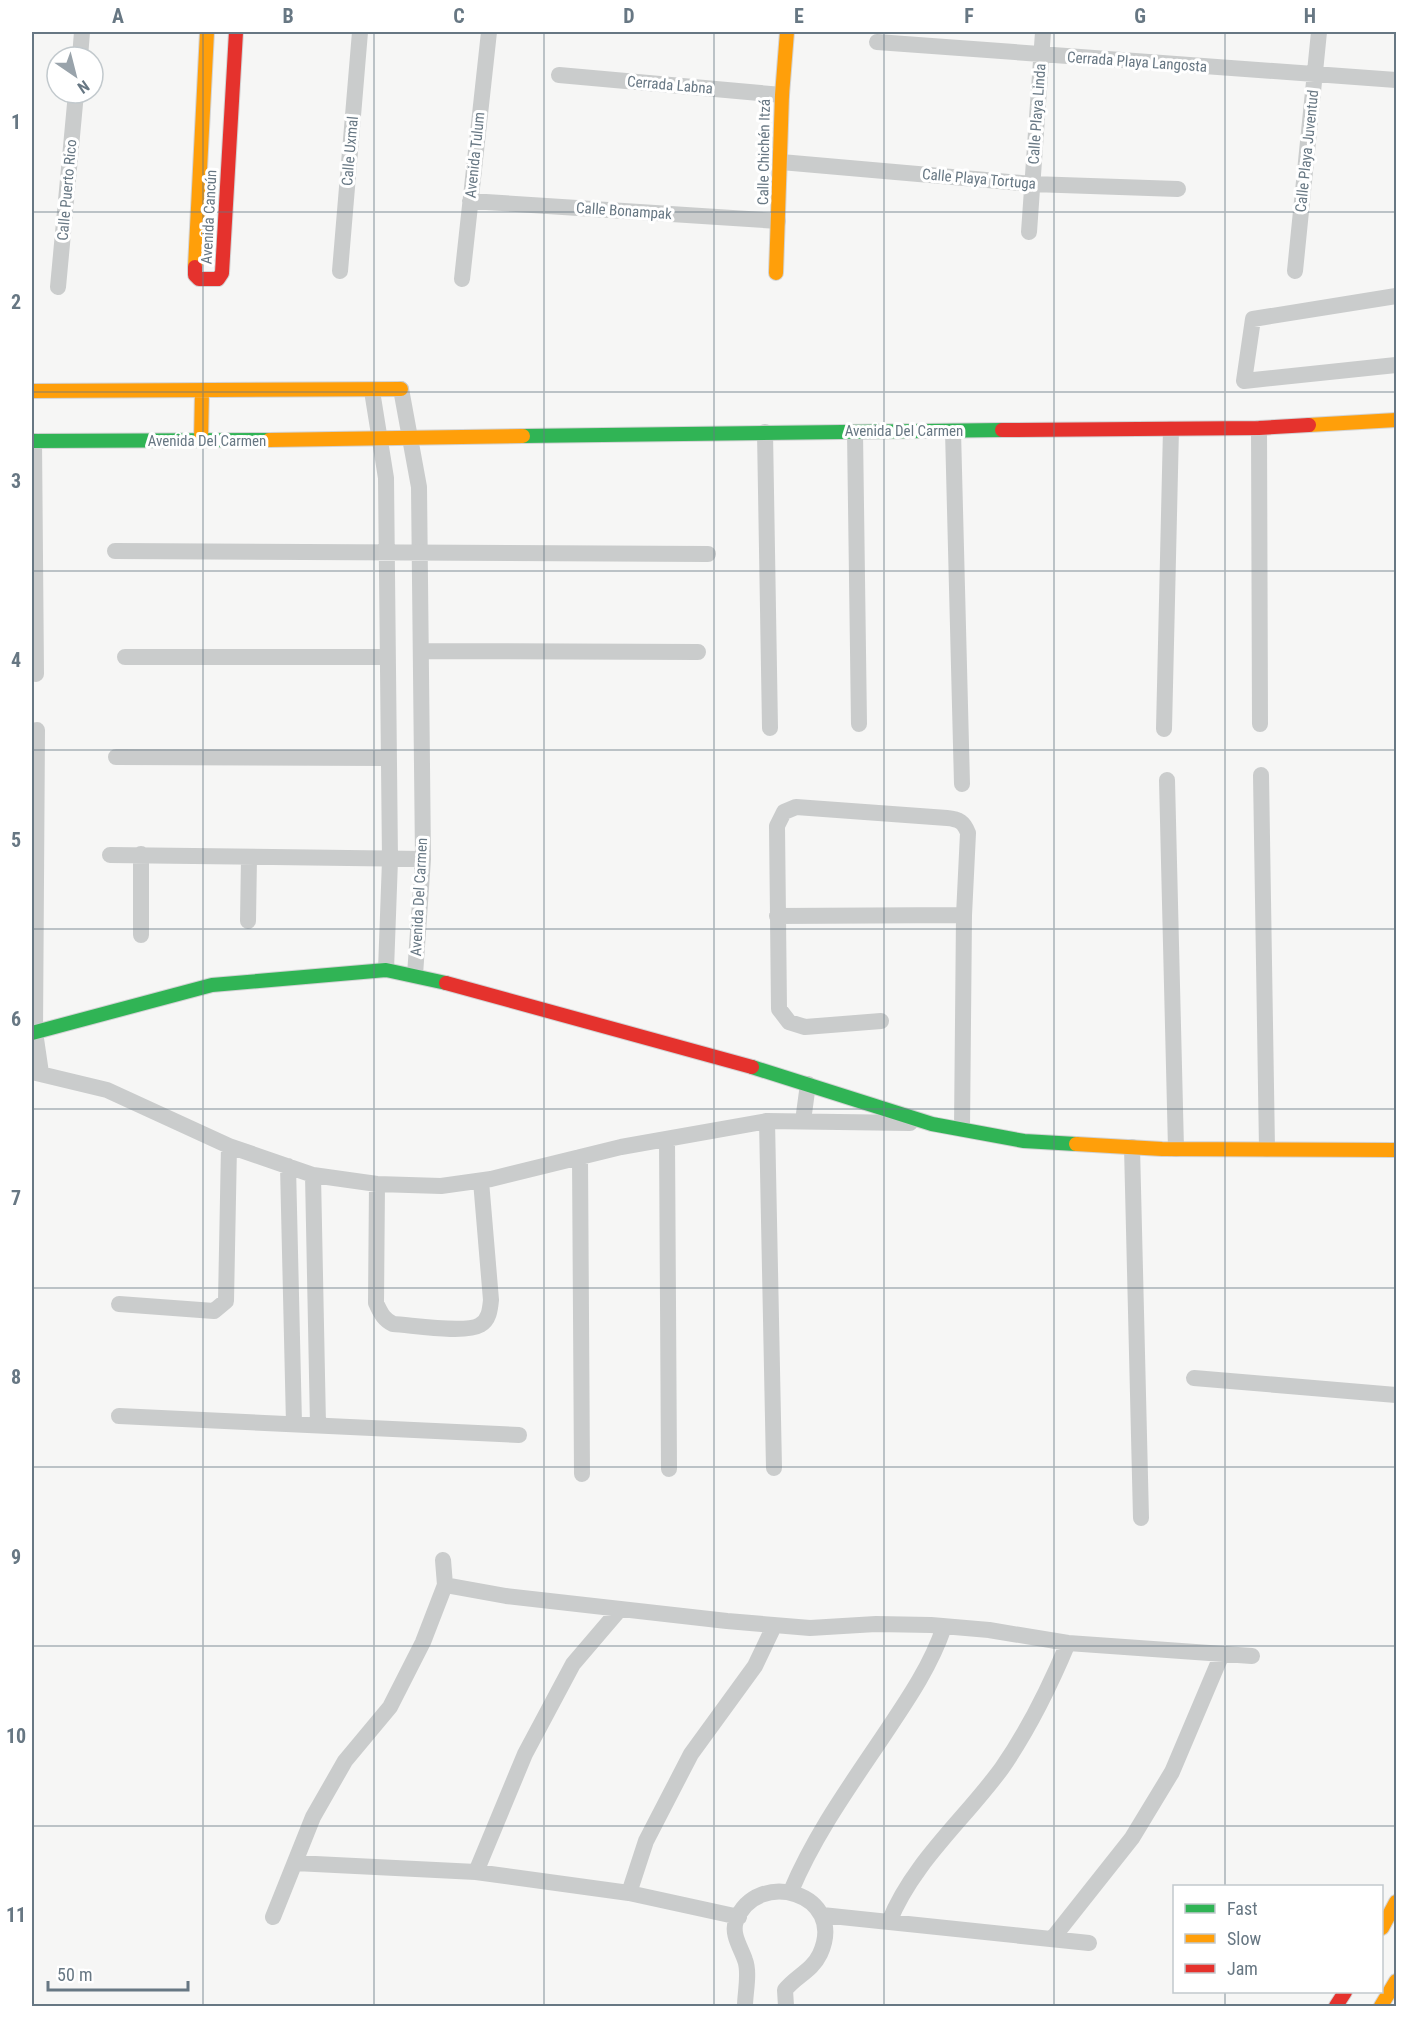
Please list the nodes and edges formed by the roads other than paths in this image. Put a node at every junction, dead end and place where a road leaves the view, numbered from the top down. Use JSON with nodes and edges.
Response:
{"nodes":[{"id":1,"x":207,"y":32,"type":"edge"},
{"id":2,"x":236,"y":32,"type":"edge"},
{"id":3,"x":360,"y":32,"type":"edge"},
{"id":4,"x":489,"y":32,"type":"edge"},
{"id":5,"x":787,"y":32,"type":"edge"},
{"id":6,"x":1043,"y":32,"type":"edge"},
{"id":7,"x":1319,"y":32,"type":"edge"},
{"id":8,"x":877,"y":42,"type":"dead end"},
{"id":9,"x":1041,"y":55,"type":"junction"},
{"id":10,"x":559,"y":75,"type":"dead end"},
{"id":11,"x":1314,"y":75,"type":"junction"},
{"id":12,"x":1396,"y":80,"type":"edge"},
{"id":13,"x":782,"y":95,"type":"junction"},
{"id":14,"x":75,"y":105,"type":"edge"},
{"id":15,"x":781,"y":162,"type":"junction"},
{"id":16,"x":1032,"y":184,"type":"junction"},
{"id":17,"x":1178,"y":189,"type":"dead end"},
{"id":18,"x":470,"y":201,"type":"junction"},
{"id":19,"x":778,"y":221,"type":"junction"},
{"id":20,"x":1029,"y":232,"type":"dead end"},
{"id":21,"x":340,"y":271,"type":"dead end"},
{"id":22,"x":1295,"y":271,"type":"dead end"},
{"id":23,"x":776,"y":273,"type":"dead end"},
{"id":24,"x":462,"y":279,"type":"dead end"},
{"id":25,"x":58,"y":287,"type":"dead end"},
{"id":26,"x":1396,"y":296,"type":"edge"},
{"id":27,"x":1396,"y":365,"type":"edge"},
{"id":28,"x":401,"y":389,"type":"joint"},
{"id":29,"x":202,"y":390,"type":"junction"},
{"id":30,"x":372,"y":391,"type":"junction"},
{"id":31,"x":32,"y":392,"type":"edge"},
{"id":32,"x":1396,"y":420,"type":"edge"},
{"id":33,"x":1259,"y":428,"type":"junction"},
{"id":34,"x":1171,"y":429,"type":"junction"},
{"id":35,"x":953,"y":431,"type":"junction"},
{"id":36,"x":765,"y":432,"type":"junction"},
{"id":37,"x":855,"y":432,"type":"junction"},
{"id":38,"x":382,"y":440,"type":"junction"},
{"id":39,"x":410,"y":440,"type":"junction"},
{"id":40,"x":33,"y":441,"type":"edge"},
{"id":41,"x":201,"y":441,"type":"junction"},
{"id":42,"x":115,"y":551,"type":"dead end"},
{"id":43,"x":386,"y":554,"type":"junction"},
{"id":44,"x":708,"y":554,"type":"dead end"},
{"id":45,"x":419,"y":555,"type":"junction"},
{"id":46,"x":421,"y":651,"type":"junction"},
{"id":47,"x":698,"y":652,"type":"dead end"},
{"id":48,"x":125,"y":657,"type":"dead end"},
{"id":49,"x":387,"y":657,"type":"junction"},
{"id":50,"x":36,"y":675,"type":"dead end"},
{"id":51,"x":859,"y":724,"type":"dead end"},
{"id":52,"x":1260,"y":724,"type":"dead end"},
{"id":53,"x":770,"y":728,"type":"dead end"},
{"id":54,"x":1164,"y":729,"type":"dead end"},
{"id":55,"x":37,"y":730,"type":"dead end"},
{"id":56,"x":116,"y":757,"type":"dead end"},
{"id":57,"x":387,"y":758,"type":"junction"},
{"id":58,"x":1261,"y":775,"type":"dead end"},
{"id":59,"x":1167,"y":780,"type":"dead end"},
{"id":60,"x":962,"y":784,"type":"dead end"},
{"id":61,"x":141,"y":854,"type":"junction"},
{"id":62,"x":110,"y":855,"type":"dead end"},
{"id":63,"x":249,"y":857,"type":"junction"},
{"id":64,"x":423,"y":859,"type":"junction"},
{"id":65,"x":390,"y":860,"type":"junction"},
{"id":66,"x":964,"y":915,"type":"junction"},
{"id":67,"x":777,"y":916,"type":"junction"},
{"id":68,"x":248,"y":921,"type":"dead end"},
{"id":69,"x":141,"y":935,"type":"dead end"},
{"id":70,"x":386,"y":970,"type":"junction"},
{"id":71,"x":415,"y":975,"type":"junction"},
{"id":72,"x":881,"y":1021,"type":"dead end"},
{"id":73,"x":33,"y":1033,"type":"edge"},
{"id":74,"x":36,"y":1072,"type":"edge"},
{"id":75,"x":808,"y":1084,"type":"junction"},
{"id":76,"x":767,"y":1121,"type":"junction"},
{"id":77,"x":803,"y":1121,"type":"junction"},
{"id":78,"x":932,"y":1124,"type":"junction"},
{"id":79,"x":962,"y":1129,"type":"junction"},
{"id":80,"x":667,"y":1139,"type":"junction"},
{"id":81,"x":229,"y":1146,"type":"junction"},
{"id":82,"x":1132,"y":1147,"type":"junction"},
{"id":83,"x":1176,"y":1149,"type":"junction"},
{"id":84,"x":1267,"y":1149,"type":"junction"},
{"id":85,"x":1396,"y":1150,"type":"edge"},
{"id":86,"x":580,"y":1157,"type":"junction"},
{"id":87,"x":288,"y":1166,"type":"junction"},
{"id":88,"x":313,"y":1175,"type":"junction"},
{"id":89,"x":480,"y":1181,"type":"junction"},
{"id":90,"x":377,"y":1184,"type":"junction"},
{"id":91,"x":119,"y":1304,"type":"dead end"},
{"id":92,"x":1194,"y":1378,"type":"dead end"},
{"id":93,"x":1396,"y":1395,"type":"edge"},
{"id":94,"x":119,"y":1416,"type":"dead end"},
{"id":95,"x":294,"y":1424,"type":"junction"},
{"id":96,"x":318,"y":1425,"type":"junction"},
{"id":97,"x":519,"y":1435,"type":"dead end"},
{"id":98,"x":774,"y":1468,"type":"dead end"},
{"id":99,"x":669,"y":1469,"type":"dead end"},
{"id":100,"x":582,"y":1474,"type":"dead end"},
{"id":101,"x":1141,"y":1518,"type":"dead end"},
{"id":102,"x":443,"y":1560,"type":"dead end"},
{"id":103,"x":445,"y":1585,"type":"junction"},
{"id":104,"x":620,"y":1609,"type":"junction"},
{"id":105,"x":774,"y":1626,"type":"junction"},
{"id":106,"x":944,"y":1627,"type":"junction"},
{"id":107,"x":1068,"y":1643,"type":"junction"},
{"id":108,"x":1222,"y":1654,"type":"junction"},
{"id":109,"x":1252,"y":1656,"type":"dead end"},
{"id":110,"x":295,"y":1863,"type":"junction"},
{"id":111,"x":476,"y":1872,"type":"junction"},
{"id":112,"x":791,"y":1891,"type":"junction"},
{"id":113,"x":629,"y":1893,"type":"junction"},
{"id":114,"x":1396,"y":1902,"type":"edge"},
{"id":115,"x":822,"y":1916,"type":"junction"},
{"id":116,"x":273,"y":1917,"type":"dead end"},
{"id":117,"x":739,"y":1917,"type":"junction"},
{"id":118,"x":890,"y":1922,"type":"junction"},
{"id":119,"x":1383,"y":1926,"type":"edge"},
{"id":120,"x":1052,"y":1939,"type":"junction"},
{"id":121,"x":1089,"y":1943,"type":"dead end"},
{"id":122,"x":1396,"y":1981,"type":"edge"},
{"id":123,"x":1344,"y":1993,"type":"edge"},
{"id":124,"x":745,"y":2007,"type":"edge"},
{"id":125,"x":786,"y":2007,"type":"edge"},
{"id":126,"x":1336,"y":2007,"type":"edge"},
{"id":127,"x":1381,"y":2007,"type":"edge"}],
"edges":[{"from":1,"to":2,"type":"street","name":"Avenida Cancún"},
{"from":3,"to":21,"type":"street","name":"Calle Uxmal"},
{"from":4,"to":18,"type":"street","name":"Avenida Tulum"},
{"from":5,"to":13,"type":"street","name":"Calle Chichén Itzá"},
{"from":6,"to":9,"type":"street","name":"Calle Playa Linda"},
{"from":7,"to":11,"type":"street","name":"Calle Playa Juventud"},
{"from":8,"to":9,"type":"street","name":"Cerrada Playa Langosta"},
{"from":9,"to":11,"type":"street","name":"Cerrada Playa Langosta"},
{"from":9,"to":16,"type":"street","name":"Calle Playa Linda"},
{"from":10,"to":13,"type":"street","name":"Cerrada Labna"},
{"from":11,"to":12,"type":"street","name":"Cerrada Playa Langosta"},
{"from":11,"to":22,"type":"street","name":"Calle Playa Juventud"},
{"from":13,"to":15,"type":"street","name":"Calle Chichén Itzá"},
{"from":14,"to":25,"type":"street","name":"Calle Puerto Rico"},
{"from":15,"to":16,"type":"street","name":"Calle Playa Tortuga"},
{"from":15,"to":19,"type":"street","name":"Calle Chichén Itzá"},
{"from":16,"to":17,"type":"street","name":"Calle Playa Tortuga"},
{"from":16,"to":20,"type":"street","name":"Calle Playa Linda"},
{"from":18,"to":19,"type":"street","name":"Calle Bonampak"},
{"from":18,"to":24,"type":"street","name":"Avenida Tulum"},
{"from":19,"to":23,"type":"street","name":"Calle Chichén Itzá"},
{"from":26,"to":27,"type":"street"},
{"from":28,"to":30,"type":"street","name":"Avenida Del Carmen"},
{"from":28,"to":39,"type":"street","name":"Avenida Del Carmen"},
{"from":29,"to":30,"type":"street","name":"Avenida Del Carmen"},
{"from":29,"to":31,"type":"street","name":"Avenida Del Carmen"},
{"from":29,"to":41,"type":"street"},
{"from":30,"to":38,"type":"street","name":"Avenida Del Carmen"},
{"from":32,"to":33,"type":"street","name":"Avenida Del Carmen"},
{"from":33,"to":34,"type":"street","name":"Avenida Del Carmen"},
{"from":33,"to":52,"type":"street"},
{"from":34,"to":35,"type":"street","name":"Avenida Del Carmen"},
{"from":34,"to":54,"type":"street"},
{"from":35,"to":37,"type":"street","name":"Avenida Del Carmen"},
{"from":35,"to":60,"type":"street"},
{"from":36,"to":37,"type":"street","name":"Avenida Del Carmen"},
{"from":36,"to":39,"type":"street","name":"Avenida Del Carmen"},
{"from":36,"to":53,"type":"street"},
{"from":37,"to":51,"type":"street"},
{"from":38,"to":39,"type":"street","name":"Avenida Del Carmen"},
{"from":38,"to":41,"type":"street","name":"Avenida Del Carmen"},
{"from":38,"to":43,"type":"street","name":"Avenida Del Carmen"},
{"from":39,"to":45,"type":"street","name":"Avenida Del Carmen"},
{"from":40,"to":41,"type":"street","name":"Avenida Del Carmen"},
{"from":40,"to":50,"type":"street"},
{"from":42,"to":43,"type":"street"},
{"from":43,"to":45,"type":"street"},
{"from":43,"to":49,"type":"street","name":"Avenida Del Carmen"},
{"from":44,"to":45,"type":"street"},
{"from":45,"to":46,"type":"street","name":"Avenida Del Carmen"},
{"from":46,"to":47,"type":"street"},
{"from":46,"to":64,"type":"street","name":"Avenida Del Carmen"},
{"from":48,"to":49,"type":"street"},
{"from":49,"to":57,"type":"street","name":"Avenida Del Carmen"},
{"from":55,"to":73,"type":"street"},
{"from":56,"to":57,"type":"street"},
{"from":57,"to":65,"type":"street","name":"Avenida Del Carmen"},
{"from":58,"to":84,"type":"street"},
{"from":59,"to":83,"type":"street"},
{"from":61,"to":62,"type":"street"},
{"from":61,"to":63,"type":"street"},
{"from":61,"to":69,"type":"street"},
{"from":63,"to":65,"type":"street"},
{"from":63,"to":68,"type":"street"},
{"from":64,"to":65,"type":"street"},
{"from":64,"to":71,"type":"street","name":"Avenida Del Carmen"},
{"from":65,"to":70,"type":"street","name":"Avenida Del Carmen"},
{"from":66,"to":67,"type":"street"},
{"from":66,"to":67,"type":"street"},
{"from":66,"to":79,"type":"street"},
{"from":67,"to":72,"type":"street"},
{"from":70,"to":71,"type":"street","name":"Avenida Del Carmen"},
{"from":70,"to":73,"type":"street"},
{"from":71,"to":75,"type":"street"},
{"from":73,"to":74,"type":"street"},
{"from":74,"to":81,"type":"street"},
{"from":75,"to":77,"type":"street"},
{"from":75,"to":78,"type":"street"},
{"from":76,"to":77,"type":"street"},
{"from":76,"to":80,"type":"street"},
{"from":76,"to":98,"type":"street"},
{"from":77,"to":78,"type":"street"},
{"from":78,"to":79,"type":"street"},
{"from":79,"to":82,"type":"street"},
{"from":80,"to":86,"type":"street"},
{"from":80,"to":99,"type":"street"},
{"from":81,"to":87,"type":"street"},
{"from":81,"to":91,"type":"street"},
{"from":82,"to":83,"type":"street"},
{"from":82,"to":101,"type":"street"},
{"from":83,"to":84,"type":"street"},
{"from":84,"to":85,"type":"street"},
{"from":86,"to":89,"type":"street"},
{"from":86,"to":100,"type":"street"},
{"from":87,"to":88,"type":"street"},
{"from":87,"to":95,"type":"street"},
{"from":88,"to":90,"type":"street"},
{"from":88,"to":96,"type":"street"},
{"from":89,"to":90,"type":"street"},
{"from":89,"to":90,"type":"street"},
{"from":92,"to":93,"type":"street"},
{"from":94,"to":95,"type":"street"},
{"from":95,"to":96,"type":"street"},
{"from":96,"to":97,"type":"street"},
{"from":102,"to":103,"type":"street"},
{"from":103,"to":104,"type":"street"},
{"from":103,"to":110,"type":"street"},
{"from":104,"to":105,"type":"street"},
{"from":104,"to":111,"type":"street"},
{"from":105,"to":106,"type":"street"},
{"from":105,"to":113,"type":"street"},
{"from":106,"to":107,"type":"street"},
{"from":106,"to":112,"type":"street"},
{"from":107,"to":108,"type":"street"},
{"from":107,"to":118,"type":"street"},
{"from":108,"to":109,"type":"street"},
{"from":108,"to":120,"type":"street"},
{"from":110,"to":111,"type":"street"},
{"from":110,"to":116,"type":"street"},
{"from":111,"to":113,"type":"street"},
{"from":112,"to":115,"type":"street"},
{"from":112,"to":117,"type":"street"},
{"from":113,"to":117,"type":"street"},
{"from":114,"to":119,"type":"street"},
{"from":115,"to":118,"type":"street"},
{"from":115,"to":125,"type":"street"},
{"from":117,"to":124,"type":"street"},
{"from":118,"to":120,"type":"street"},
{"from":120,"to":121,"type":"street"},
{"from":122,"to":127,"type":"street"},
{"from":123,"to":126,"type":"street"}]}
